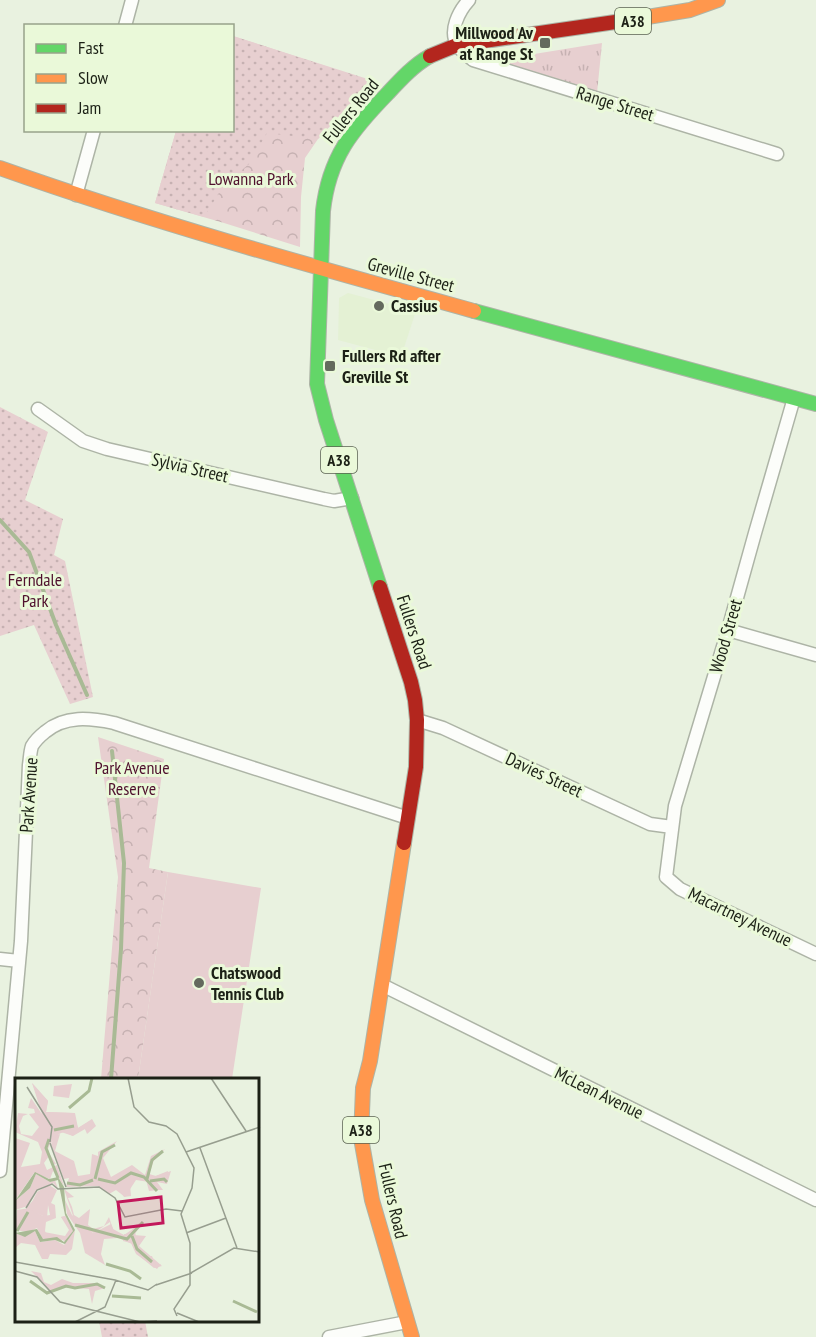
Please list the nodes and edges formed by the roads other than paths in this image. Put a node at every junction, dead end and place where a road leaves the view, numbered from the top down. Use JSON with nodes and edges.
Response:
{"nodes":[{"id":1,"x":132,"y":0,"type":"edge"},
{"id":2,"x":470,"y":0,"type":"edge"},
{"id":3,"x":718,"y":0,"type":"edge"},
{"id":4,"x":126,"y":24,"type":"edge"},
{"id":5,"x":457,"y":45,"type":"junction"},
{"id":6,"x":93,"y":132,"type":"edge"},
{"id":7,"x":777,"y":154,"type":"dead end"},
{"id":8,"x":0,"y":168,"type":"edge"},
{"id":9,"x":76,"y":195,"type":"junction"},
{"id":10,"x":321,"y":269,"type":"junction"},
{"id":11,"x":794,"y":398,"type":"junction"},
{"id":12,"x":816,"y":404,"type":"edge"},
{"id":13,"x":38,"y":409,"type":"dead end"},
{"id":14,"x":352,"y":498,"type":"junction"},
{"id":15,"x":728,"y":630,"type":"junction"},
{"id":16,"x":816,"y":655,"type":"edge"},
{"id":17,"x":417,"y":720,"type":"junction"},
{"id":18,"x":408,"y":818,"type":"junction"},
{"id":19,"x":672,"y":827,"type":"junction"},
{"id":20,"x":666,"y":877,"type":"joint"},
{"id":21,"x":816,"y":954,"type":"edge"},
{"id":22,"x":0,"y":958,"type":"edge"},
{"id":23,"x":19,"y":961,"type":"junction"},
{"id":24,"x":382,"y":985,"type":"junction"},
{"id":25,"x":0,"y":1171,"type":"edge"},
{"id":26,"x":816,"y":1200,"type":"edge"},
{"id":27,"x":407,"y":1322,"type":"junction"},
{"id":28,"x":329,"y":1337,"type":"edge"},
{"id":29,"x":412,"y":1337,"type":"edge"}],
"edges":[{"from":1,"to":4,"type":"street"},
{"from":2,"to":5,"type":"street"},
{"from":3,"to":5,"type":"main road","number":"A38"},
{"from":5,"to":7,"type":"street","name":"Range Street"},
{"from":5,"to":10,"type":"main road","name":"Fullers Road","number":"A38"},
{"from":6,"to":9,"type":"street"},
{"from":8,"to":9,"type":"main road","name":"Greville Street"},
{"from":9,"to":10,"type":"main road","name":"Greville Street"},
{"from":10,"to":11,"type":"main road","name":"Greville Street"},
{"from":10,"to":14,"type":"main road","name":"Fullers Road","number":"A38"},
{"from":11,"to":12,"type":"main road","name":"Greville Street"},
{"from":11,"to":15,"type":"street","name":"Wood Street"},
{"from":13,"to":14,"type":"street","name":"Sylvia Street"},
{"from":14,"to":17,"type":"main road","name":"Fullers Road","number":"A38"},
{"from":15,"to":16,"type":"street"},
{"from":15,"to":19,"type":"street","name":"Wood Street"},
{"from":17,"to":18,"type":"main road","name":"Fullers Road","number":"A38"},
{"from":17,"to":19,"type":"street","name":"Davies Street"},
{"from":18,"to":23,"type":"street","name":"Park Avenue"},
{"from":18,"to":24,"type":"main road","name":"Fullers Road","number":"A38"},
{"from":19,"to":20,"type":"street","name":"Wood Street"},
{"from":20,"to":21,"type":"street","name":"Macartney Avenue"},
{"from":22,"to":23,"type":"street"},
{"from":23,"to":25,"type":"street","name":"Park Avenue"},
{"from":24,"to":26,"type":"street","name":"McLean Avenue"},
{"from":24,"to":27,"type":"main road","name":"Fullers Road","number":"A38"},
{"from":27,"to":28,"type":"street"},
{"from":27,"to":29,"type":"main road","name":"Fullers Road","number":"A38"}]}
